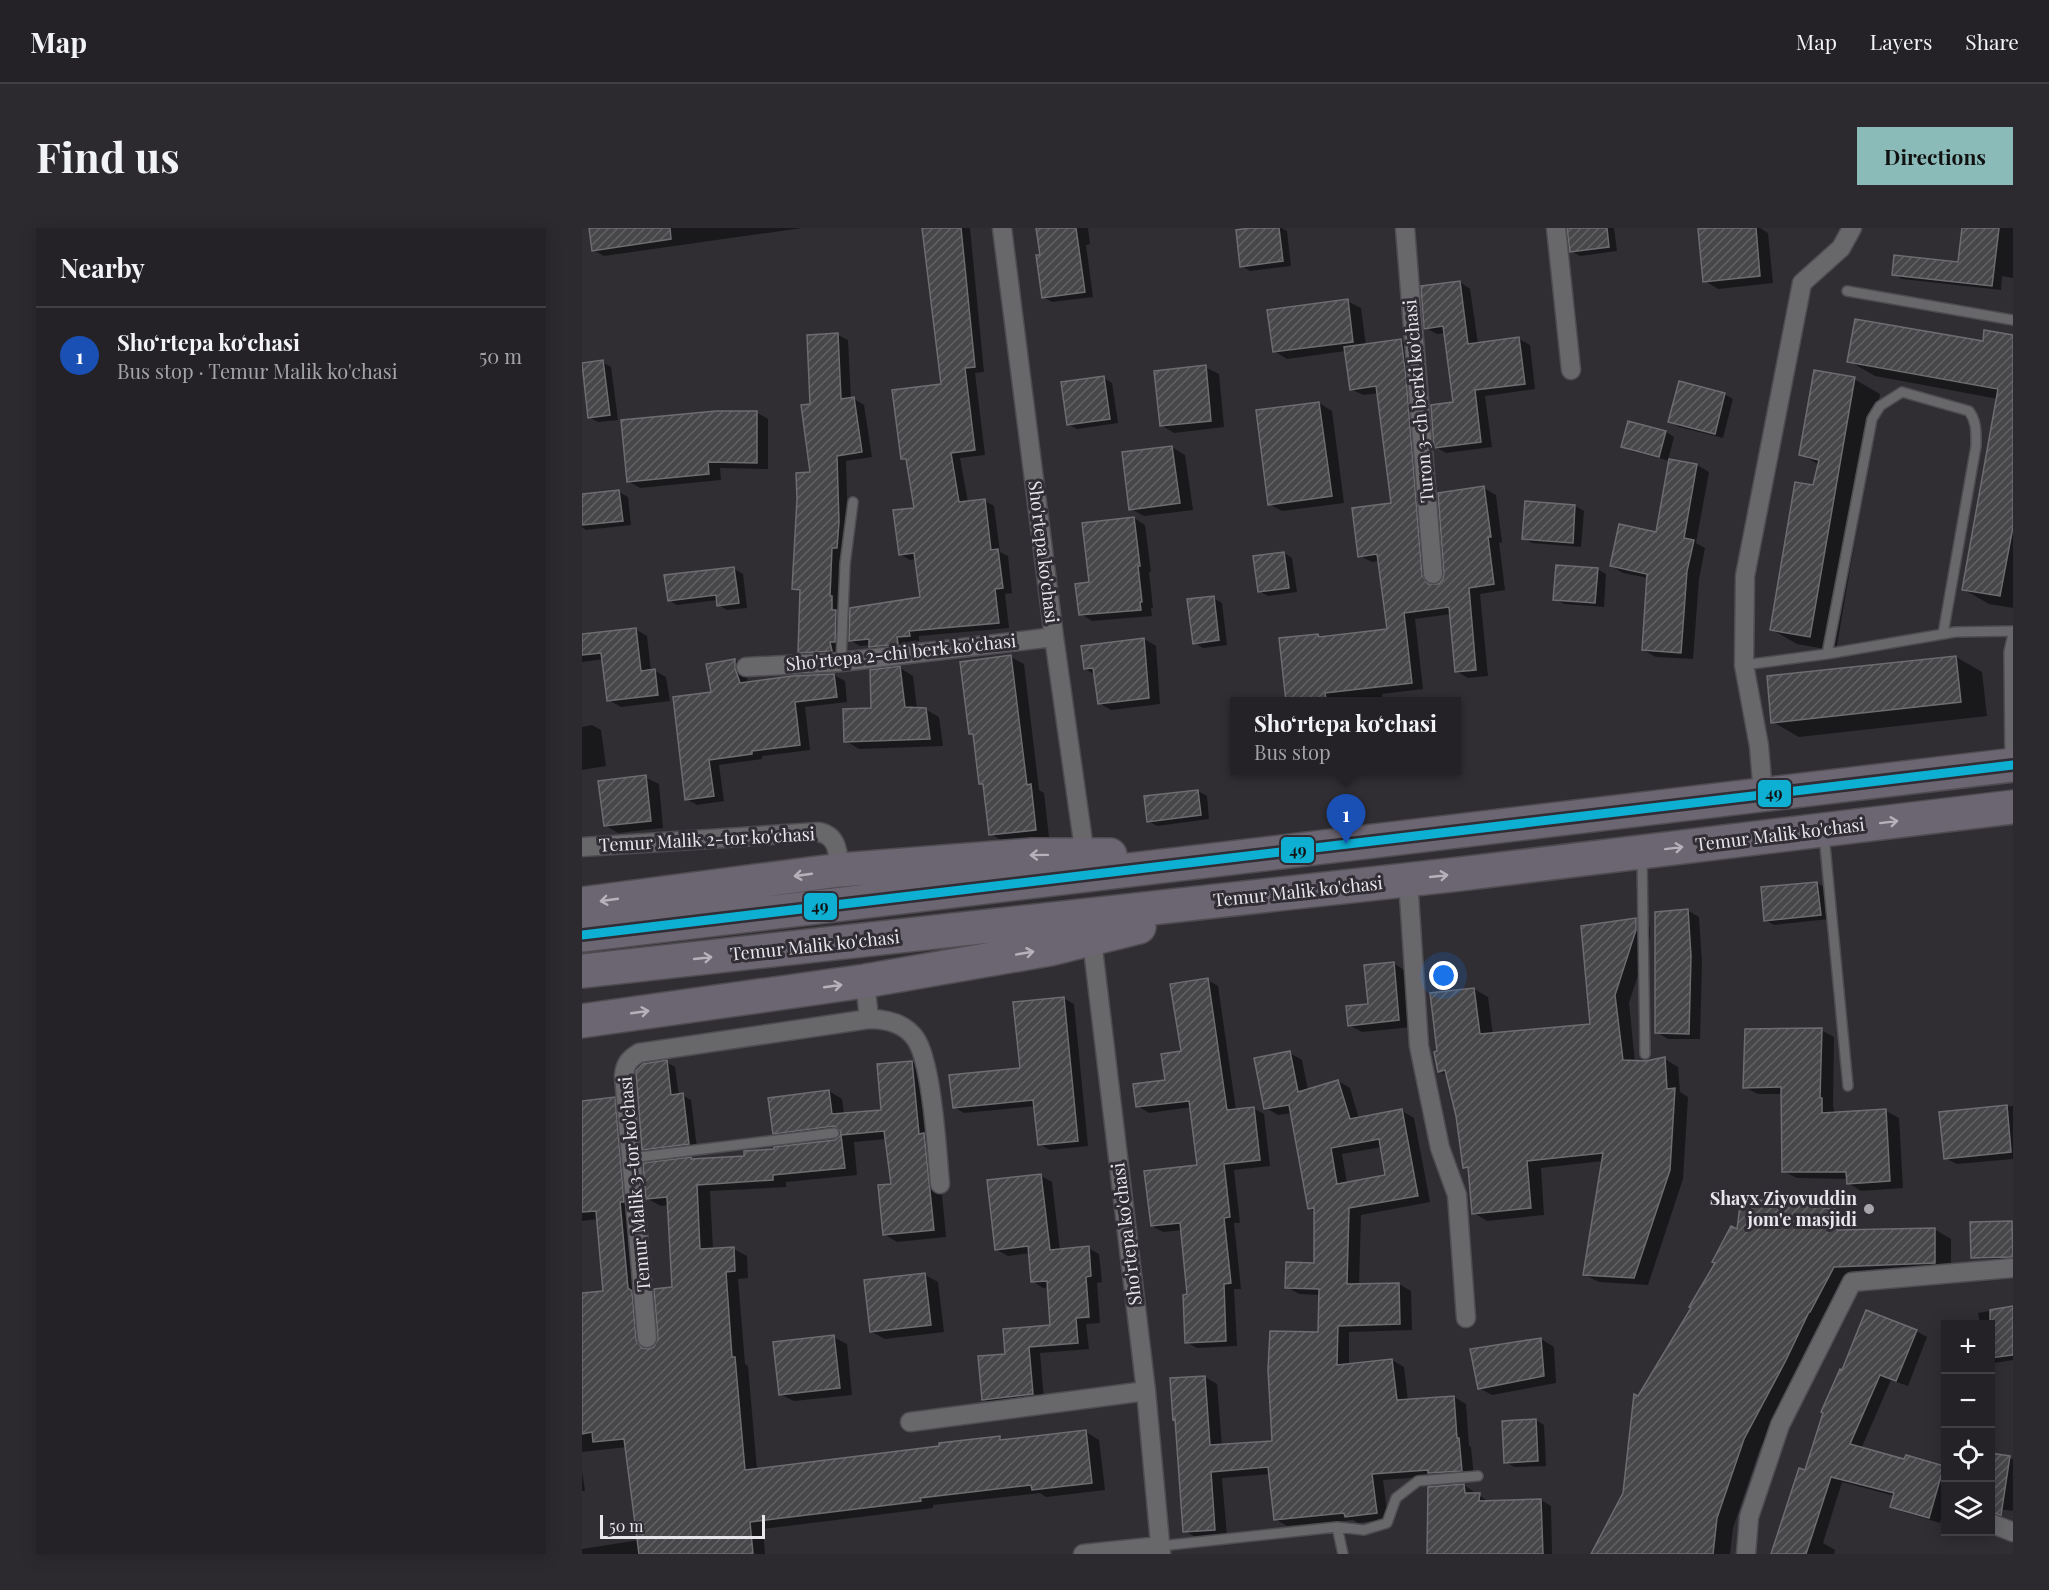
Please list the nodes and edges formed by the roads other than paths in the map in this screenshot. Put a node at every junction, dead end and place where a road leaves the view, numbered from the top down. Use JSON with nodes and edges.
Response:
{"nodes":[{"id":1,"x":1002,"y":228,"type":"edge"},
{"id":2,"x":1405,"y":228,"type":"edge"},
{"id":3,"x":1556,"y":228,"type":"edge"},
{"id":4,"x":1852,"y":228,"type":"edge"},
{"id":5,"x":1847,"y":291,"type":"dead end"},
{"id":6,"x":2013,"y":320,"type":"edge"},
{"id":7,"x":1571,"y":370,"type":"dead end"},
{"id":8,"x":853,"y":502,"type":"dead end"},
{"id":9,"x":1433,"y":574,"type":"dead end"},
{"id":10,"x":2013,"y":633,"type":"edge"},
{"id":11,"x":1943,"y":634,"type":"junction"},
{"id":12,"x":1054,"y":637,"type":"junction"},
{"id":13,"x":1827,"y":654,"type":"junction"},
{"id":14,"x":841,"y":662,"type":"junction"},
{"id":15,"x":1744,"y":665,"type":"junction"},
{"id":16,"x":746,"y":667,"type":"dead end"},
{"id":17,"x":2011,"y":765,"type":"edge"},
{"id":18,"x":1763,"y":794,"type":"junction"},
{"id":19,"x":2013,"y":807,"type":"edge"},
{"id":20,"x":1823,"y":830,"type":"junction"},
{"id":21,"x":582,"y":847,"type":"edge"},
{"id":22,"x":1641,"y":852,"type":"junction"},
{"id":23,"x":1086,"y":865,"type":"junction"},
{"id":24,"x":840,"y":870,"type":"junction"},
{"id":25,"x":1408,"y":880,"type":"junction"},
{"id":26,"x":582,"y":904,"type":"edge"},
{"id":27,"x":1090,"y":927,"type":"junction"},
{"id":28,"x":582,"y":935,"type":"edge"},
{"id":29,"x":582,"y":971,"type":"edge"},
{"id":30,"x":865,"y":981,"type":"junction"},
{"id":31,"x":869,"y":1019,"type":"junction"},
{"id":32,"x":582,"y":1021,"type":"edge"},
{"id":33,"x":1645,"y":1054,"type":"dead end"},
{"id":34,"x":1848,"y":1086,"type":"dead end"},
{"id":35,"x":834,"y":1133,"type":"dead end"},
{"id":36,"x":631,"y":1158,"type":"junction"},
{"id":37,"x":940,"y":1184,"type":"dead end"},
{"id":38,"x":2013,"y":1268,"type":"edge"},
{"id":39,"x":1466,"y":1318,"type":"dead end"},
{"id":40,"x":647,"y":1338,"type":"dead end"},
{"id":41,"x":1146,"y":1391,"type":"junction"},
{"id":42,"x":910,"y":1422,"type":"dead end"},
{"id":43,"x":1478,"y":1476,"type":"dead end"},
{"id":44,"x":1995,"y":1525,"type":"edge"},
{"id":45,"x":1337,"y":1527,"type":"junction"},
{"id":46,"x":2013,"y":1532,"type":"edge"},
{"id":47,"x":1160,"y":1550,"type":"edge"},
{"id":48,"x":1083,"y":1554,"type":"edge"},
{"id":49,"x":1343,"y":1554,"type":"edge"},
{"id":50,"x":1746,"y":1554,"type":"edge"}],
"edges":[{"from":1,"to":12,"type":"street","name":"Sho'rtepa ko'chasi"},
{"from":2,"to":9,"type":"street","name":"Turon 3-ch berki ko'chasi"},
{"from":3,"to":7,"type":"street"},
{"from":4,"to":15,"type":"street"},
{"from":5,"to":6,"type":"lane"},
{"from":8,"to":14,"type":"lane"},
{"from":10,"to":11,"type":"lane"},
{"from":10,"to":17,"type":"lane"},
{"from":11,"to":13,"type":"lane"},
{"from":11,"to":13,"type":"lane"},
{"from":12,"to":14,"type":"street","name":"Sho'rtepa 2-chi berk ko'chasi"},
{"from":12,"to":23,"type":"street","name":"Sho'rtepa ko'chasi"},
{"from":13,"to":15,"type":"lane"},
{"from":14,"to":16,"type":"street","name":"Sho'rtepa 2-chi berk ko'chasi"},
{"from":15,"to":18,"type":"street"},
{"from":17,"to":18,"type":"highway","name":"Temur Malik ko'chasi"},
{"from":18,"to":23,"type":"highway","name":"Temur Malik ko'chasi"},
{"from":20,"to":19,"type":"highway","name":"Temur Malik ko'chasi","one_way":true},
{"from":22,"to":20,"type":"highway","name":"Temur Malik ko'chasi","one_way":true},
{"from":20,"to":34,"type":"lane"},
{"from":21,"to":24,"type":"street","name":"Temur Malik 2-tor ko'chasi"},
{"from":25,"to":22,"type":"highway","name":"Temur Malik ko'chasi","one_way":true},
{"from":22,"to":33,"type":"lane"},
{"from":23,"to":24,"type":"highway","one_way":true},
{"from":23,"to":28,"type":"highway","name":"Temur Malik ko'chasi"},
{"from":24,"to":26,"type":"highway","one_way":true},
{"from":25,"to":27,"type":"highway","name":"Temur Malik ko'chasi"},
{"from":25,"to":39,"type":"street"},
{"from":29,"to":27,"type":"highway","name":"Temur Malik ko'chasi","one_way":true},
{"from":30,"to":27,"type":"highway","one_way":true},
{"from":27,"to":41,"type":"street","name":"Sho'rtepa ko'chasi"},
{"from":30,"to":31,"type":"street"},
{"from":32,"to":30,"type":"highway","one_way":true},
{"from":31,"to":36,"type":"street","name":"Temur Malik 3-tor ko'chasi"},
{"from":31,"to":37,"type":"street","name":"Temur Malik 3-tor ko'chasi"},
{"from":35,"to":36,"type":"lane"},
{"from":36,"to":40,"type":"street","name":"Temur Malik 3-tor ko'chasi"},
{"from":38,"to":50,"type":"street"},
{"from":41,"to":42,"type":"street"},
{"from":41,"to":47,"type":"street","name":"Sho'rtepa ko'chasi"},
{"from":43,"to":45,"type":"lane"},
{"from":44,"to":46,"type":"street"},
{"from":45,"to":47,"type":"lane"},
{"from":45,"to":49,"type":"lane"},
{"from":47,"to":48,"type":"street"}]}
